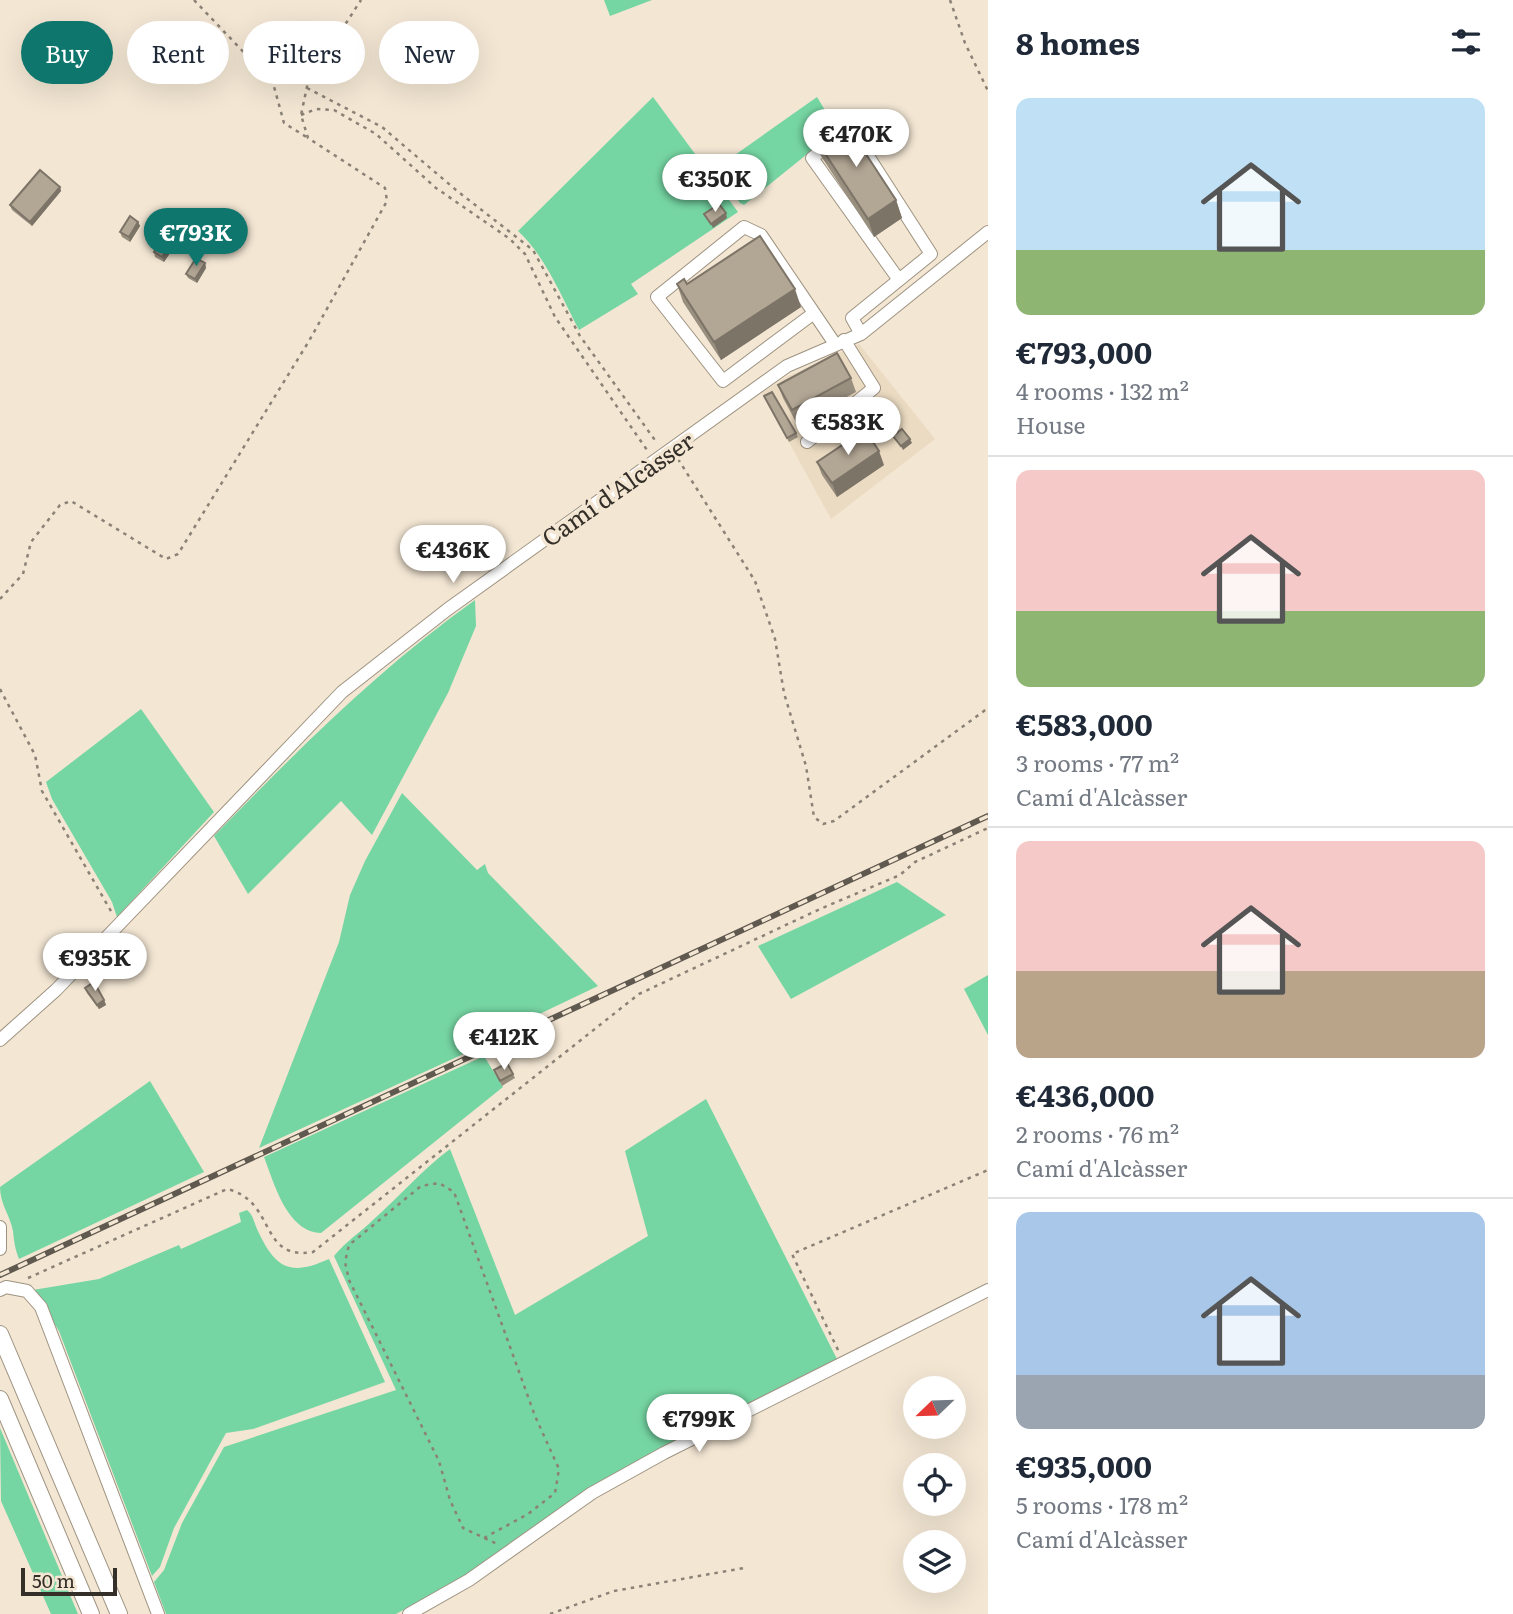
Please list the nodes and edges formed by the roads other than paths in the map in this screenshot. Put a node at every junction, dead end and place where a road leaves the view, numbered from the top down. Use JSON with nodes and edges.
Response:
{"nodes":[{"id":1,"x":988,"y":232,"type":"edge"},
{"id":2,"x":899,"y":280,"type":"junction"},
{"id":3,"x":814,"y":313,"type":"junction"},
{"id":4,"x":861,"y":334,"type":"junction"},
{"id":5,"x":840,"y":342,"type":"junction"},
{"id":6,"x":807,"y":442,"type":"dead end"},
{"id":7,"x":0,"y":1040,"type":"edge"},
{"id":8,"x":0,"y":1227,"type":"edge"},
{"id":9,"x":0,"y":1249,"type":"edge"},
{"id":10,"x":3,"y":1289,"type":"edge"},
{"id":11,"x":988,"y":1290,"type":"edge"},
{"id":12,"x":0,"y":1334,"type":"edge"},
{"id":13,"x":0,"y":1399,"type":"edge"},
{"id":14,"x":91,"y":1614,"type":"edge"},
{"id":15,"x":119,"y":1614,"type":"edge"},
{"id":16,"x":158,"y":1614,"type":"edge"},
{"id":17,"x":409,"y":1614,"type":"edge"}],
"edges":[{"from":1,"to":4,"type":"street","name":"Camí d'Alcàsser"},
{"from":2,"to":2,"type":"street"},
{"from":2,"to":4,"type":"street"},
{"from":3,"to":3,"type":"street"},
{"from":3,"to":5,"type":"street"},
{"from":4,"to":5,"type":"street","name":"Camí d'Alcàsser"},
{"from":5,"to":6,"type":"street"},
{"from":5,"to":7,"type":"street","name":"Camí d'Alcàsser"},
{"from":8,"to":9,"type":"street"},
{"from":10,"to":16,"type":"street"},
{"from":11,"to":17,"type":"street"},
{"from":12,"to":15,"type":"main road"},
{"from":13,"to":14,"type":"main road"}]}
